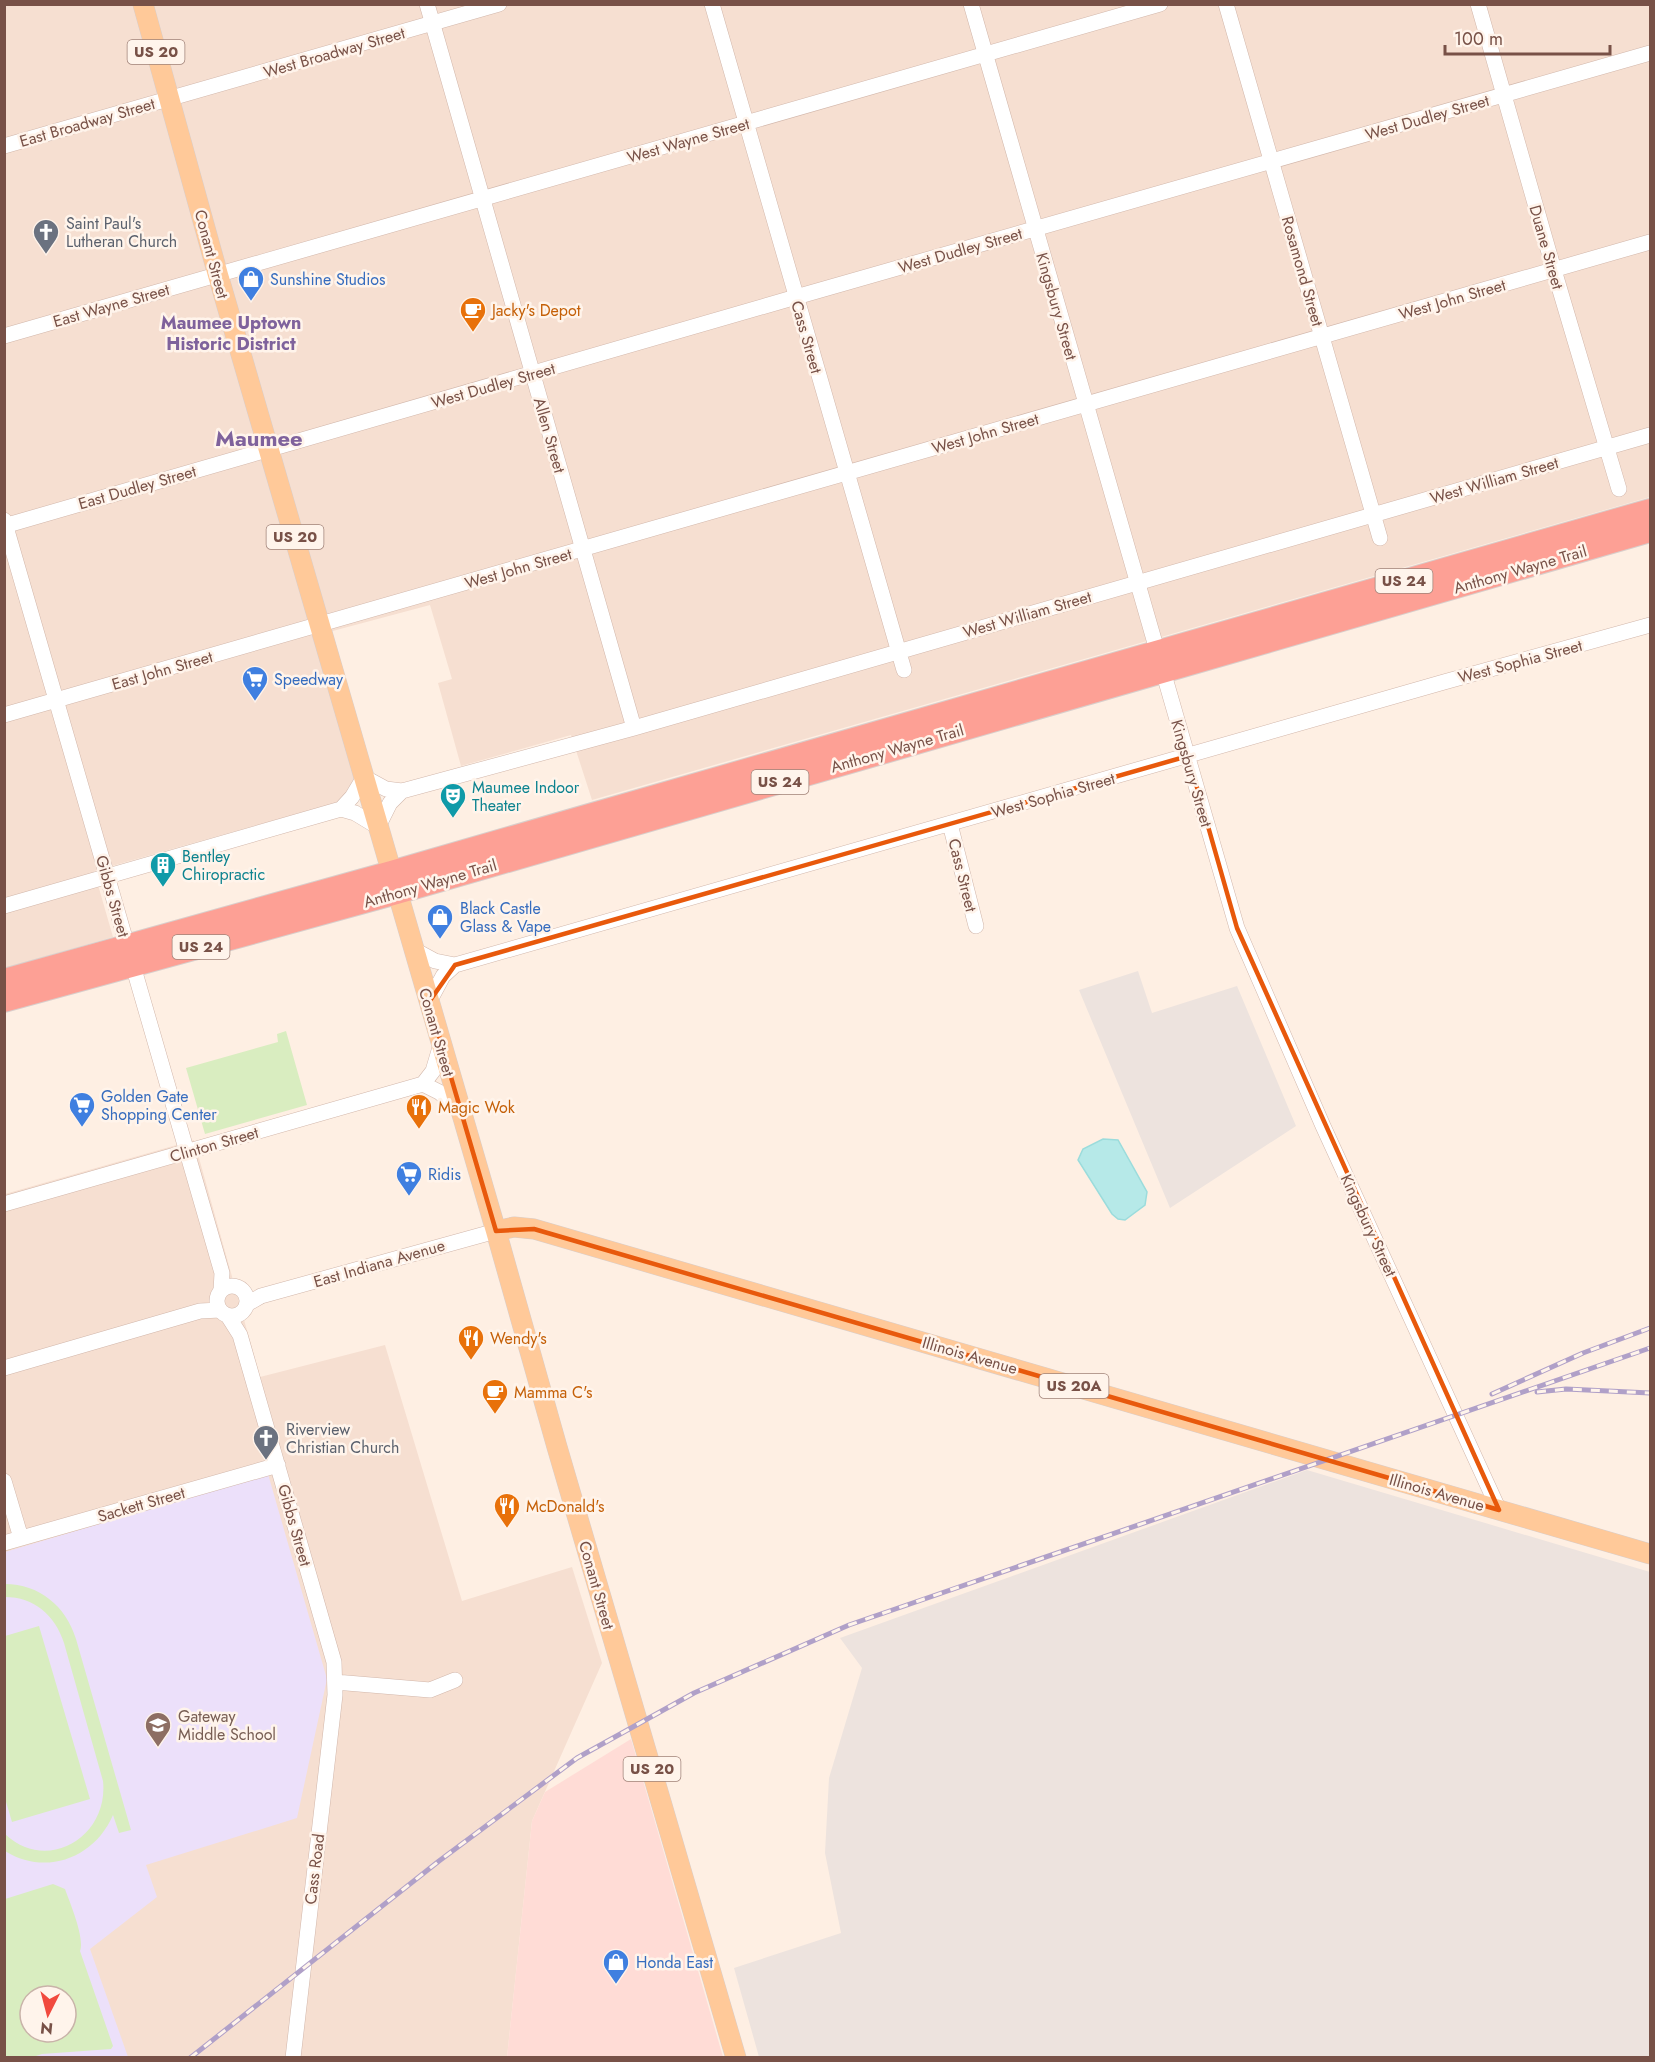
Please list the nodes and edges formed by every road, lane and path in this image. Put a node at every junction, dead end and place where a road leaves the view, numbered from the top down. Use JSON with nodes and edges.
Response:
{"nodes":[{"id":1,"x":143,"y":4,"type":"edge"},
{"id":2,"x":427,"y":4,"type":"edge"},
{"id":3,"x":499,"y":4,"type":"edge"},
{"id":4,"x":712,"y":4,"type":"edge"},
{"id":5,"x":971,"y":4,"type":"edge"},
{"id":6,"x":1160,"y":4,"type":"edge"},
{"id":7,"x":1226,"y":4,"type":"edge"},
{"id":8,"x":1478,"y":4,"type":"edge"},
{"id":9,"x":432,"y":24,"type":"junction"},
{"id":10,"x":1650,"y":53,"type":"edge"},
{"id":11,"x":985,"y":54,"type":"junction"},
{"id":12,"x":1503,"y":95,"type":"junction"},
{"id":13,"x":169,"y":99,"type":"junction"},
{"id":14,"x":746,"y":123,"type":"junction"},
{"id":15,"x":4,"y":146,"type":"edge"},
{"id":16,"x":1272,"y":162,"type":"junction"},
{"id":17,"x":483,"y":199,"type":"junction"},
{"id":18,"x":1035,"y":229,"type":"junction"},
{"id":19,"x":1650,"y":242,"type":"edge"},
{"id":20,"x":1554,"y":270,"type":"junction"},
{"id":21,"x":218,"y":275,"type":"junction"},
{"id":22,"x":796,"y":297,"type":"junction"},
{"id":23,"x":4,"y":336,"type":"edge"},
{"id":24,"x":1322,"y":337,"type":"junction"},
{"id":25,"x":533,"y":374,"type":"junction"},
{"id":26,"x":1086,"y":405,"type":"junction"},
{"id":27,"x":1650,"y":435,"type":"edge"},
{"id":28,"x":1608,"y":447,"type":"junction"},
{"id":29,"x":269,"y":449,"type":"junction"},
{"id":30,"x":846,"y":474,"type":"junction"},
{"id":31,"x":1619,"y":489,"type":"dead end"},
{"id":32,"x":1650,"y":510,"type":"edge"},
{"id":33,"x":1373,"y":515,"type":"junction"},
{"id":34,"x":5,"y":524,"type":"edge"},
{"id":35,"x":1650,"y":531,"type":"edge"},
{"id":36,"x":1380,"y":538,"type":"dead end"},
{"id":37,"x":583,"y":550,"type":"junction"},
{"id":38,"x":1136,"y":582,"type":"junction"},
{"id":39,"x":320,"y":625,"type":"junction"},
{"id":40,"x":1650,"y":625,"type":"edge"},
{"id":41,"x":898,"y":650,"type":"junction"},
{"id":42,"x":1160,"y":662,"type":"junction"},
{"id":43,"x":904,"y":670,"type":"dead end"},
{"id":44,"x":57,"y":700,"type":"junction"},
{"id":45,"x":4,"y":715,"type":"edge"},
{"id":46,"x":634,"y":728,"type":"junction"},
{"id":47,"x":1188,"y":756,"type":"junction"},
{"id":48,"x":364,"y":777,"type":"junction"},
{"id":49,"x":402,"y":791,"type":"junction"},
{"id":50,"x":341,"y":809,"type":"junction"},
{"id":51,"x":950,"y":824,"type":"junction"},
{"id":52,"x":378,"y":827,"type":"junction"},
{"id":53,"x":108,"y":876,"type":"junction"},
{"id":54,"x":394,"y":883,"type":"junction"},
{"id":55,"x":4,"y":906,"type":"edge"},
{"id":56,"x":976,"y":926,"type":"dead end"},
{"id":57,"x":413,"y":949,"type":"junction"},
{"id":58,"x":130,"y":955,"type":"junction"},
{"id":59,"x":455,"y":965,"type":"junction"},
{"id":60,"x":4,"y":980,"type":"edge"},
{"id":61,"x":4,"y":1001,"type":"edge"},
{"id":62,"x":429,"y":1002,"type":"junction"},
{"id":63,"x":441,"y":1044,"type":"junction"},
{"id":64,"x":423,"y":1084,"type":"junction"},
{"id":65,"x":460,"y":1109,"type":"junction"},
{"id":66,"x":187,"y":1152,"type":"junction"},
{"id":67,"x":4,"y":1204,"type":"edge"},
{"id":68,"x":496,"y":1231,"type":"junction"},
{"id":69,"x":232,"y":1302,"type":"junction"},
{"id":70,"x":4,"y":1368,"type":"edge"},
{"id":71,"x":278,"y":1465,"type":"junction"},
{"id":72,"x":4,"y":1480,"type":"edge"},
{"id":73,"x":1499,"y":1510,"type":"junction"},
{"id":74,"x":21,"y":1538,"type":"junction"},
{"id":75,"x":4,"y":1543,"type":"edge"},
{"id":76,"x":1650,"y":1554,"type":"edge"},
{"id":77,"x":455,"y":1680,"type":"dead end"},
{"id":78,"x":335,"y":1682,"type":"junction"},
{"id":79,"x":293,"y":2058,"type":"edge"},
{"id":80,"x":736,"y":2058,"type":"edge"}],
"edges":[{"from":1,"to":13,"type":"main road","name":"Conant Street","number":"US 20"},
{"from":2,"to":9,"type":"street","name":"Allen Street"},
{"from":3,"to":9,"type":"street","name":"West Broadway Street"},
{"from":4,"to":14,"type":"street","name":"Cass Street"},
{"from":5,"to":11,"type":"street","name":"Kingsbury Street"},
{"from":6,"to":11,"type":"street","name":"West Wayne Street"},
{"from":7,"to":16,"type":"street","name":"Rosamond Street"},
{"from":8,"to":12,"type":"street","name":"Duane Street"},
{"from":9,"to":13,"type":"street","name":"West Broadway Street"},
{"from":9,"to":17,"type":"street","name":"Allen Street"},
{"from":10,"to":12,"type":"street","name":"West Dudley Street"},
{"from":11,"to":14,"type":"street","name":"West Wayne Street"},
{"from":11,"to":18,"type":"street","name":"Kingsbury Street"},
{"from":12,"to":16,"type":"street","name":"West Dudley Street"},
{"from":12,"to":20,"type":"street","name":"Duane Street"},
{"from":13,"to":15,"type":"street","name":"East Broadway Street"},
{"from":13,"to":21,"type":"main road","name":"Conant Street","number":"US 20"},
{"from":14,"to":17,"type":"street","name":"West Wayne Street"},
{"from":14,"to":22,"type":"street","name":"Cass Street"},
{"from":16,"to":18,"type":"street","name":"West Dudley Street"},
{"from":16,"to":24,"type":"street","name":"Rosamond Street"},
{"from":17,"to":21,"type":"street","name":"West Wayne Street"},
{"from":17,"to":25,"type":"street","name":"Allen Street"},
{"from":18,"to":22,"type":"street","name":"West Dudley Street"},
{"from":18,"to":26,"type":"street","name":"Kingsbury Street"},
{"from":19,"to":20,"type":"street","name":"West John Street"},
{"from":20,"to":24,"type":"street","name":"West John Street"},
{"from":20,"to":28,"type":"street","name":"Duane Street"},
{"from":21,"to":23,"type":"street","name":"East Wayne Street"},
{"from":21,"to":29,"type":"main road","name":"Conant Street","number":"US 20"},
{"from":22,"to":25,"type":"street","name":"West Dudley Street"},
{"from":22,"to":30,"type":"street","name":"Cass Street"},
{"from":24,"to":26,"type":"street","name":"West John Street"},
{"from":24,"to":33,"type":"street","name":"Rosamond Street"},
{"from":25,"to":29,"type":"street","name":"West Dudley Street"},
{"from":25,"to":37,"type":"street","name":"Allen Street"},
{"from":26,"to":30,"type":"street","name":"West John Street"},
{"from":26,"to":38,"type":"street","name":"Kingsbury Street"},
{"from":27,"to":28,"type":"street","name":"West William Street"},
{"from":28,"to":31,"type":"street","name":"Duane Street"},
{"from":28,"to":33,"type":"street","name":"West William Street"},
{"from":29,"to":34,"type":"street","name":"East Dudley Street"},
{"from":29,"to":39,"type":"main road","name":"Conant Street","number":"US 20"},
{"from":30,"to":37,"type":"street","name":"West John Street"},
{"from":30,"to":41,"type":"street","name":"Cass Street"},
{"from":32,"to":42,"type":"highway","name":"Anthony Wayne Trail","number":"US 24"},
{"from":33,"to":36,"type":"street","name":"Rosamond Street"},
{"from":33,"to":38,"type":"street","name":"West William Street"},
{"from":34,"to":44,"type":"street","name":"Gibbs Street"},
{"from":35,"to":42,"type":"highway","name":"Anthony Wayne Trail","number":"US 24"},
{"from":37,"to":39,"type":"street","name":"West John Street"},
{"from":37,"to":46,"type":"street","name":"Allen Street"},
{"from":38,"to":41,"type":"street","name":"West William Street"},
{"from":38,"to":42,"type":"street","name":"Kingsbury Street"},
{"from":39,"to":44,"type":"street","name":"East John Street"},
{"from":39,"to":48,"type":"main road","name":"Conant Street","number":"US 20"},
{"from":40,"to":47,"type":"street","name":"West Sophia Street"},
{"from":41,"to":43,"type":"street","name":"Cass Street"},
{"from":41,"to":46,"type":"street","name":"West William Street"},
{"from":42,"to":47,"type":"street","name":"Kingsbury Street"},
{"from":42,"to":54,"type":"highway","name":"Anthony Wayne Trail","number":"US 24"},
{"from":44,"to":45,"type":"street","name":"East John Street"},
{"from":44,"to":53,"type":"street","name":"Gibbs Street"},
{"from":46,"to":49,"type":"street","name":"West William Street"},
{"from":47,"to":51,"type":"street","name":"West Sophia Street"},
{"from":47,"to":73,"type":"street","name":"Kingsbury Street"},
{"from":48,"to":49,"type":"street"},
{"from":48,"to":50,"type":"street"},
{"from":48,"to":52,"type":"main road","name":"Conant Street","number":"US 20"},
{"from":49,"to":52,"type":"street"},
{"from":50,"to":52,"type":"street"},
{"from":50,"to":53,"type":"street"},
{"from":51,"to":56,"type":"street","name":"Cass Street"},
{"from":51,"to":59,"type":"street","name":"West Sophia Street"},
{"from":52,"to":54,"type":"main road","name":"Conant Street","number":"US 20"},
{"from":53,"to":55,"type":"street"},
{"from":53,"to":58,"type":"street","name":"Gibbs Street"},
{"from":54,"to":57,"type":"main road","name":"Conant Street","number":"US 20"},
{"from":54,"to":58,"type":"highway","name":"Anthony Wayne Trail","number":"US 24"},
{"from":57,"to":59,"type":"street"},
{"from":57,"to":62,"type":"main road","name":"Conant Street","number":"US 20"},
{"from":58,"to":60,"type":"highway","name":"Anthony Wayne Trail","number":"US 24"},
{"from":58,"to":61,"type":"highway","name":"Anthony Wayne Trail","number":"US 24"},
{"from":58,"to":66,"type":"street","name":"Gibbs Street"},
{"from":59,"to":62,"type":"street"},
{"from":62,"to":63,"type":"main road","name":"Conant Street","number":"US 20"},
{"from":63,"to":64,"type":"street"},
{"from":63,"to":65,"type":"main road","name":"Conant Street","number":"US 20"},
{"from":64,"to":65,"type":"street"},
{"from":64,"to":66,"type":"street","name":"Clinton Street"},
{"from":65,"to":68,"type":"main road","name":"Conant Street","number":"US 20"},
{"from":66,"to":67,"type":"street","name":"Clinton Street"},
{"from":66,"to":69,"type":"street","name":"Gibbs Street"},
{"from":68,"to":69,"type":"street","name":"East Indiana Avenue"},
{"from":68,"to":73,"type":"main road","name":"Illinois Avenue","number":"US 20A"},
{"from":68,"to":80,"type":"main road","name":"Conant Street","number":"US 20"},
{"from":69,"to":70,"type":"street","name":"East Indiana Avenue"},
{"from":69,"to":71,"type":"street","name":"Gibbs Street"},
{"from":71,"to":74,"type":"street","name":"Sackett Street"},
{"from":71,"to":78,"type":"street","name":"Gibbs Street"},
{"from":72,"to":74,"type":"street"},
{"from":73,"to":76,"type":"main road","name":"Illinois Avenue","number":"US 20A"},
{"from":74,"to":75,"type":"street","name":"Sackett Street"},
{"from":77,"to":78,"type":"street"},
{"from":78,"to":79,"type":"street","name":"Cass Road"}]}
